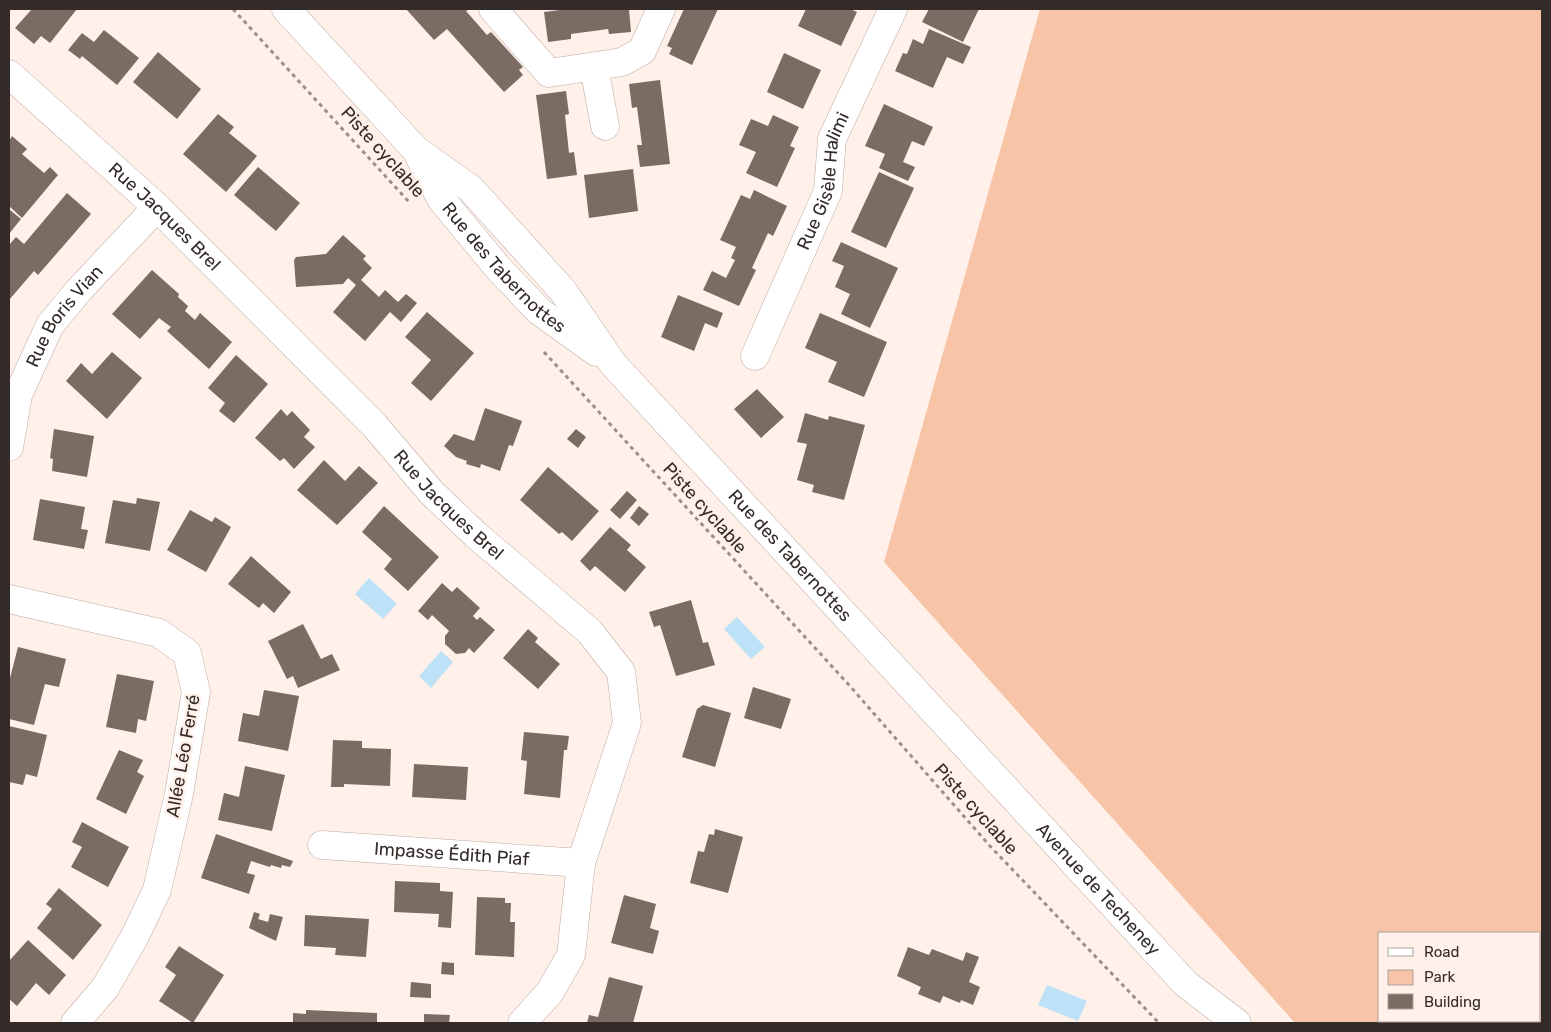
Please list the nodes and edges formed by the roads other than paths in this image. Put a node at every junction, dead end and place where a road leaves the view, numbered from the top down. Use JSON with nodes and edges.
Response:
{"nodes":[{"id":1,"x":286,"y":9,"type":"edge"},
{"id":2,"x":493,"y":9,"type":"edge"},
{"id":3,"x":661,"y":9,"type":"edge"},
{"id":4,"x":893,"y":9,"type":"edge"},
{"id":5,"x":594,"y":67,"type":"junction"},
{"id":6,"x":9,"y":74,"type":"edge"},
{"id":7,"x":605,"y":126,"type":"dead end"},
{"id":8,"x":158,"y":207,"type":"junction"},
{"id":9,"x":755,"y":356,"type":"dead end"},
{"id":10,"x":9,"y":447,"type":"edge"},
{"id":11,"x":9,"y":599,"type":"edge"},
{"id":12,"x":967,"y":748,"type":"joint"},
{"id":13,"x":322,"y":845,"type":"dead end"},
{"id":14,"x":581,"y":863,"type":"junction"},
{"id":15,"x":75,"y":1023,"type":"edge"},
{"id":16,"x":522,"y":1023,"type":"edge"},
{"id":17,"x":1237,"y":1023,"type":"edge"}],
"edges":[{"from":1,"to":12,"type":"street","name":"Rue des Tabernottes"},
{"from":2,"to":5,"type":"street"},
{"from":3,"to":5,"type":"street"},
{"from":4,"to":9,"type":"street","name":"Rue Gisèle Halimi"},
{"from":5,"to":7,"type":"street"},
{"from":6,"to":8,"type":"street","name":"Rue Jacques Brel"},
{"from":8,"to":10,"type":"street","name":"Rue Boris Vian"},
{"from":8,"to":14,"type":"street","name":"Rue Jacques Brel"},
{"from":11,"to":15,"type":"street","name":"Allée Léo Ferré"},
{"from":12,"to":17,"type":"street","name":"Avenue de Techeney"},
{"from":13,"to":14,"type":"street","name":"Impasse Édith Piaf"},
{"from":14,"to":16,"type":"street","name":"Rue Jacques Brel"}]}
